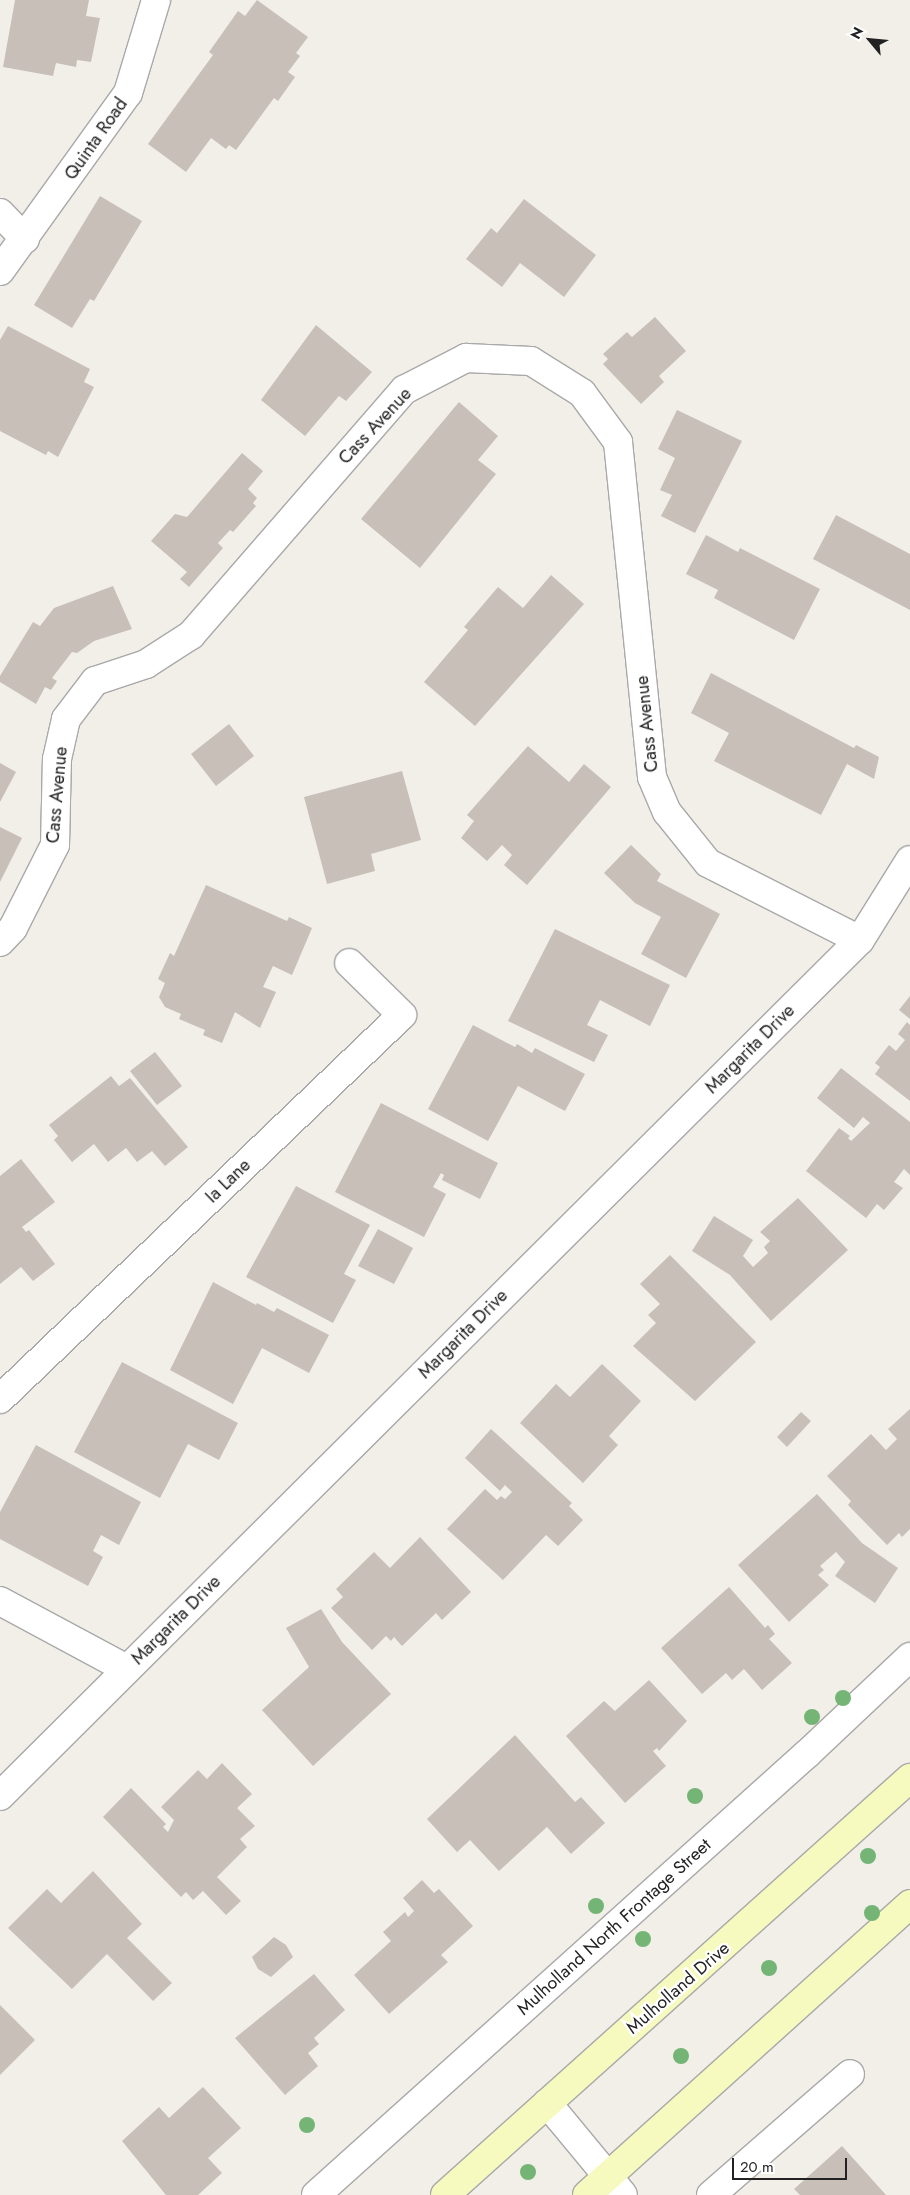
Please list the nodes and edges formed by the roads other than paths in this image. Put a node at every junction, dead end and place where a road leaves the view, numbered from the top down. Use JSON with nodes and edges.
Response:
{"nodes":[{"id":1,"x":156,"y":0,"type":"edge"},
{"id":2,"x":0,"y":213,"type":"edge"},
{"id":3,"x":24,"y":240,"type":"junction"},
{"id":4,"x":0,"y":271,"type":"edge"},
{"id":5,"x":910,"y":860,"type":"edge"},
{"id":6,"x":860,"y":940,"type":"junction"},
{"id":7,"x":0,"y":942,"type":"edge"},
{"id":8,"x":349,"y":963,"type":"dead end"},
{"id":9,"x":0,"y":1399,"type":"edge"},
{"id":10,"x":0,"y":1601,"type":"edge"},
{"id":11,"x":910,"y":1657,"type":"edge"},
{"id":12,"x":127,"y":1669,"type":"junction"},
{"id":13,"x":910,"y":1778,"type":"edge"},
{"id":14,"x":0,"y":1796,"type":"edge"},
{"id":15,"x":910,"y":1904,"type":"edge"},
{"id":16,"x":850,"y":2074,"type":"dead end"},
{"id":17,"x":547,"y":2103,"type":"junction"},
{"id":18,"x":615,"y":2186,"type":"edge"},
{"id":19,"x":316,"y":2195,"type":"edge"},
{"id":20,"x":445,"y":2195,"type":"edge"},
{"id":21,"x":587,"y":2195,"type":"edge"},
{"id":22,"x":711,"y":2195,"type":"edge"}],
"edges":[{"from":1,"to":3,"type":"street","name":"Quinta Road"},
{"from":2,"to":3,"type":"street"},
{"from":3,"to":4,"type":"street"},
{"from":5,"to":6,"type":"street","name":"Margarita Drive"},
{"from":6,"to":7,"type":"street","name":"Cass Avenue"},
{"from":6,"to":12,"type":"street","name":"Margarita Drive"},
{"from":8,"to":9,"type":"street","name":"Ia Lane"},
{"from":10,"to":12,"type":"street"},
{"from":11,"to":19,"type":"street","name":"Mulholland North Frontage Street"},
{"from":12,"to":14,"type":"street","name":"Margarita Drive"},
{"from":13,"to":17,"type":"main road","name":"Mulholland Drive"},
{"from":15,"to":18,"type":"main road"},
{"from":16,"to":22,"type":"street"},
{"from":17,"to":18,"type":"street"},
{"from":17,"to":20,"type":"main road","name":"Mulholland Drive"},
{"from":18,"to":21,"type":"main road"}]}
